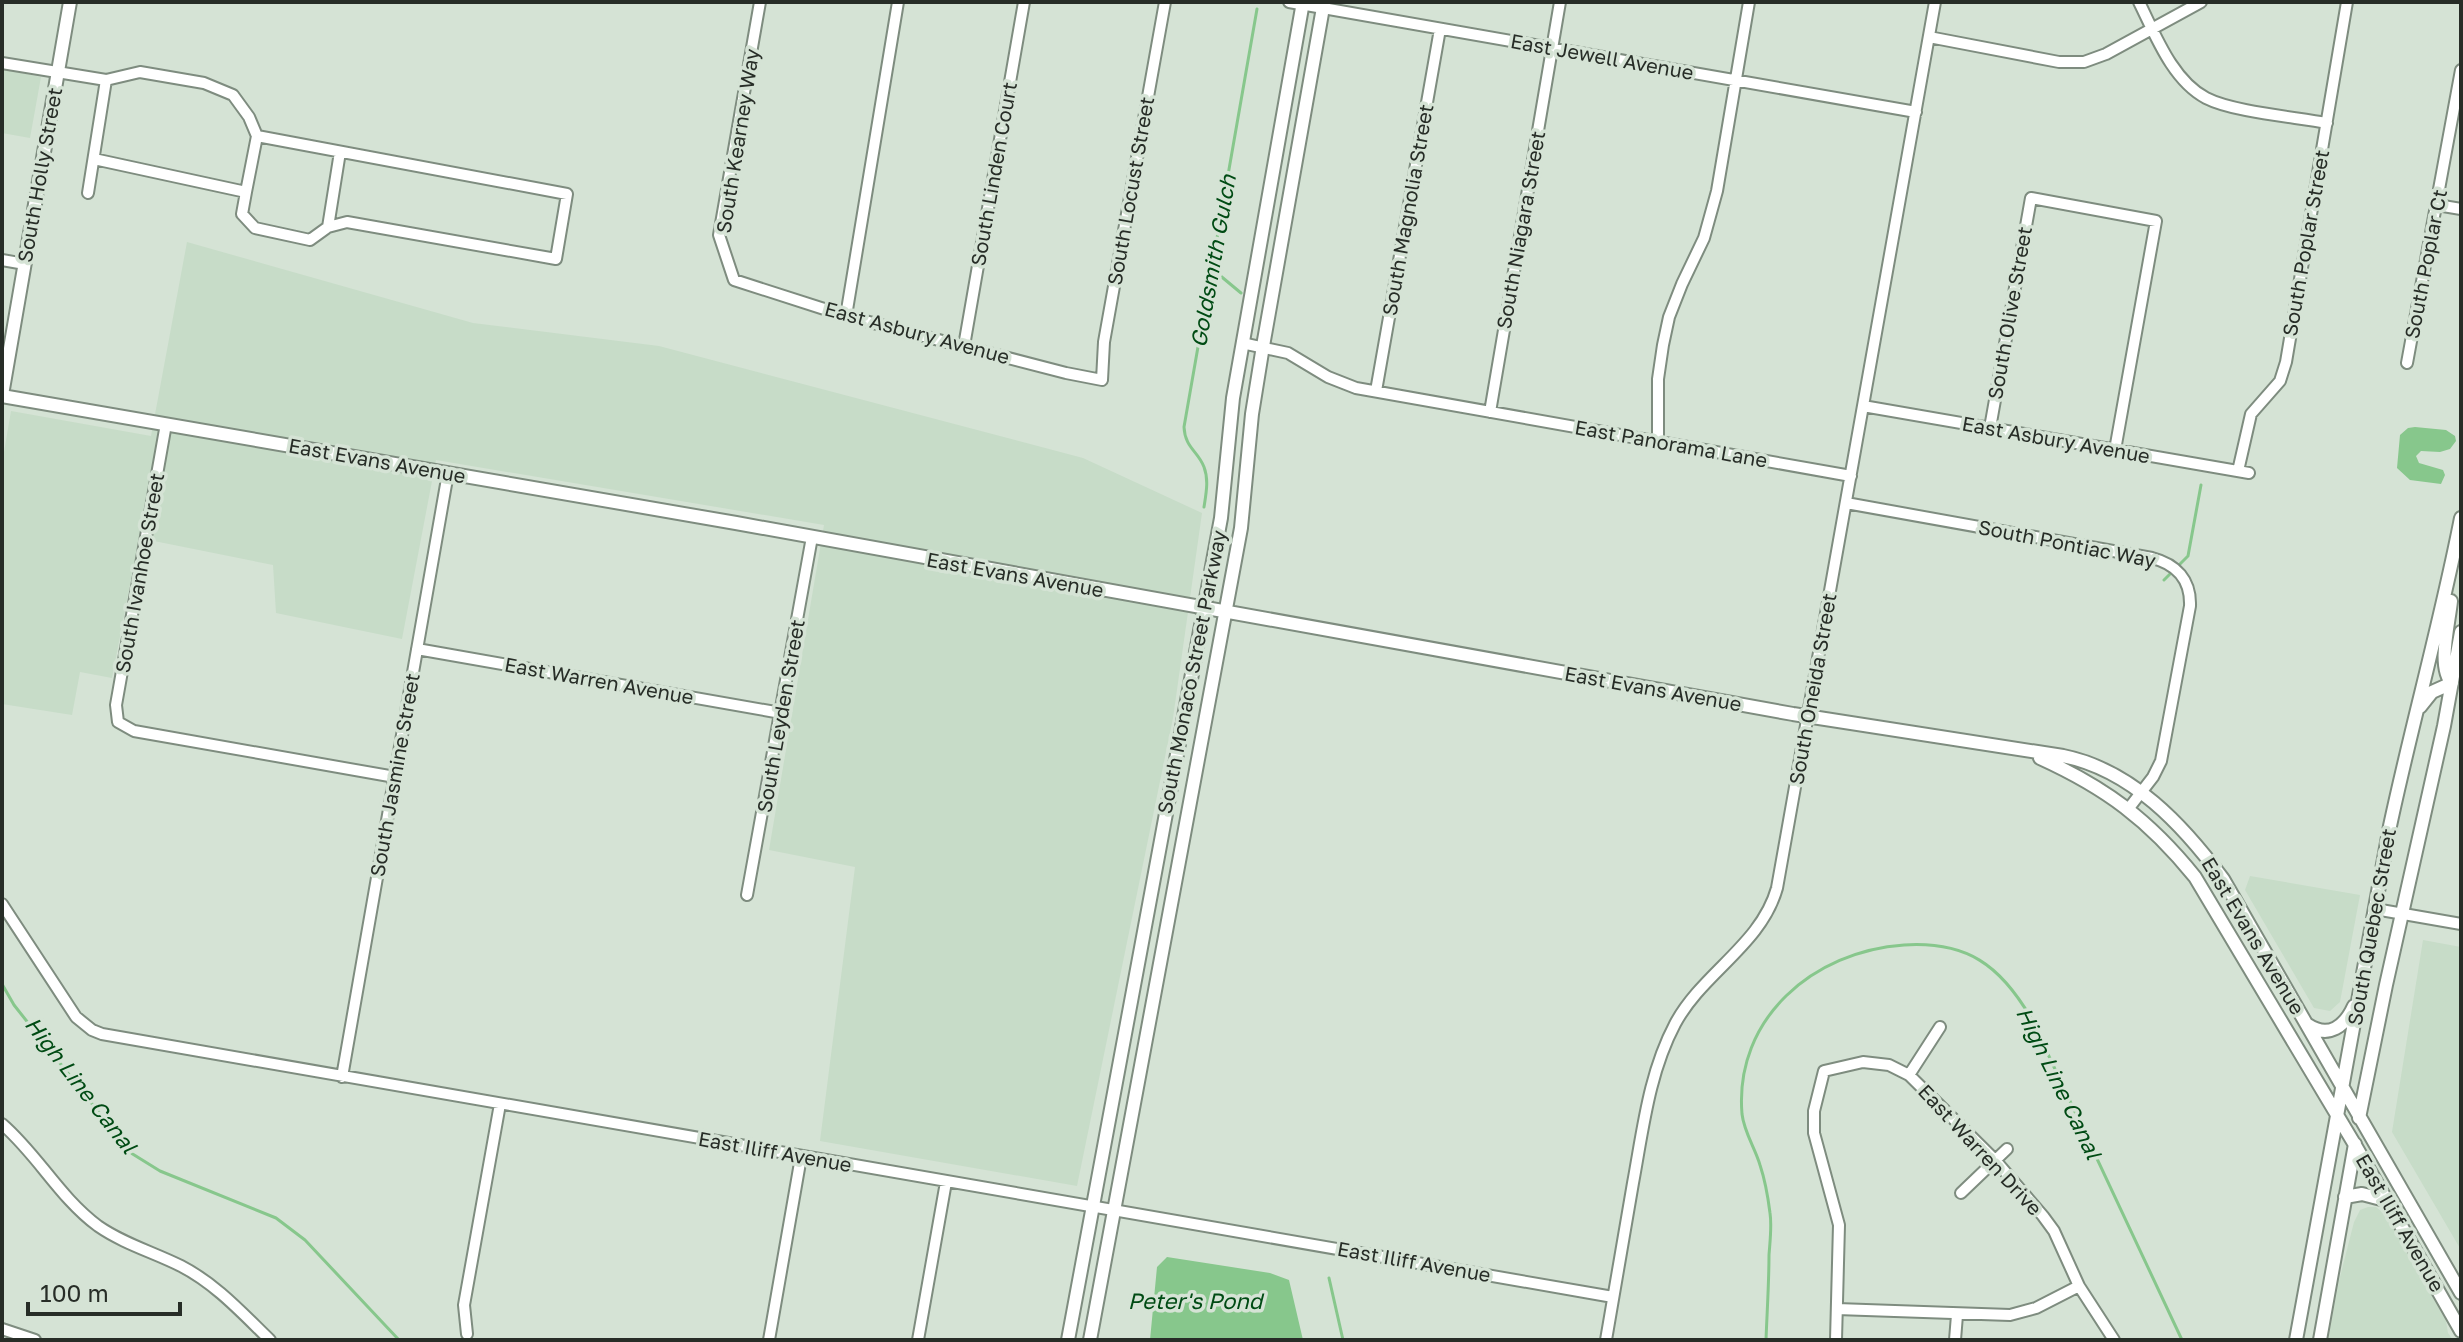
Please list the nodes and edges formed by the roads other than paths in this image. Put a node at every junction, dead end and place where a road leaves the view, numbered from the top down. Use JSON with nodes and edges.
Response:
{"nodes":[{"id":1,"x":70,"y":2,"type":"edge"},
{"id":2,"x":760,"y":2,"type":"edge"},
{"id":3,"x":898,"y":2,"type":"edge"},
{"id":4,"x":1024,"y":2,"type":"edge"},
{"id":5,"x":1165,"y":2,"type":"edge"},
{"id":6,"x":1289,"y":2,"type":"edge"},
{"id":7,"x":1560,"y":2,"type":"edge"},
{"id":8,"x":1749,"y":2,"type":"edge"},
{"id":9,"x":1935,"y":2,"type":"edge"},
{"id":10,"x":2139,"y":2,"type":"edge"},
{"id":11,"x":2201,"y":2,"type":"edge"},
{"id":12,"x":2347,"y":2,"type":"edge"},
{"id":13,"x":1303,"y":3,"type":"edge"},
{"id":14,"x":1324,"y":5,"type":"edge"},
{"id":15,"x":1440,"y":29,"type":"junction"},
{"id":16,"x":2153,"y":29,"type":"junction"},
{"id":17,"x":1929,"y":37,"type":"junction"},
{"id":18,"x":1552,"y":48,"type":"junction"},
{"id":19,"x":2,"y":63,"type":"edge"},
{"id":20,"x":2461,"y":70,"type":"edge"},
{"id":21,"x":58,"y":73,"type":"junction"},
{"id":22,"x":106,"y":80,"type":"junction"},
{"id":23,"x":1735,"y":80,"type":"junction"},
{"id":24,"x":1916,"y":112,"type":"junction"},
{"id":25,"x":2327,"y":123,"type":"junction"},
{"id":26,"x":257,"y":136,"type":"junction"},
{"id":27,"x":340,"y":152,"type":"junction"},
{"id":28,"x":94,"y":159,"type":"junction"},
{"id":29,"x":246,"y":192,"type":"junction"},
{"id":30,"x":88,"y":193,"type":"dead end"},
{"id":31,"x":2437,"y":205,"type":"junction"},
{"id":32,"x":2461,"y":209,"type":"edge"},
{"id":33,"x":328,"y":227,"type":"junction"},
{"id":34,"x":2,"y":260,"type":"edge"},
{"id":35,"x":25,"y":264,"type":"junction"},
{"id":36,"x":734,"y":280,"type":"joint"},
{"id":37,"x":846,"y":316,"type":"junction"},
{"id":38,"x":1242,"y":343,"type":"junction"},
{"id":39,"x":964,"y":346,"type":"junction"},
{"id":40,"x":1263,"y":346,"type":"junction"},
{"id":41,"x":2407,"y":363,"type":"dead end"},
{"id":42,"x":1102,"y":380,"type":"joint"},
{"id":43,"x":1376,"y":391,"type":"junction"},
{"id":44,"x":2,"y":396,"type":"edge"},
{"id":45,"x":1863,"y":406,"type":"junction"},
{"id":46,"x":1490,"y":412,"type":"junction"},
{"id":47,"x":166,"y":424,"type":"junction"},
{"id":48,"x":1990,"y":428,"type":"junction"},
{"id":49,"x":1658,"y":441,"type":"junction"},
{"id":50,"x":2115,"y":450,"type":"junction"},
{"id":51,"x":2244,"y":472,"type":"joint"},
{"id":52,"x":448,"y":473,"type":"junction"},
{"id":53,"x":1851,"y":476,"type":"junction"},
{"id":54,"x":1846,"y":503,"type":"junction"},
{"id":55,"x":2461,"y":518,"type":"edge"},
{"id":56,"x":812,"y":537,"type":"junction"},
{"id":57,"x":2450,"y":572,"type":"junction"},
{"id":58,"x":1205,"y":609,"type":"junction"},
{"id":59,"x":1225,"y":612,"type":"junction"},
{"id":60,"x":2461,"y":632,"type":"edge"},
{"id":61,"x":417,"y":649,"type":"junction"},
{"id":62,"x":2452,"y":683,"type":"junction"},
{"id":63,"x":781,"y":713,"type":"junction"},
{"id":64,"x":1808,"y":716,"type":"junction"},
{"id":65,"x":2415,"y":717,"type":"junction"},
{"id":66,"x":2028,"y":752,"type":"junction"},
{"id":67,"x":395,"y":777,"type":"junction"},
{"id":68,"x":2142,"y":793,"type":"junction"},
{"id":69,"x":2129,"y":808,"type":"junction"},
{"id":70,"x":747,"y":895,"type":"dead end"},
{"id":71,"x":2,"y":904,"type":"edge"},
{"id":72,"x":2375,"y":909,"type":"junction"},
{"id":73,"x":2402,"y":914,"type":"junction"},
{"id":74,"x":2461,"y":924,"type":"edge"},
{"id":75,"x":2363,"y":980,"type":"junction"},
{"id":76,"x":2308,"y":1025,"type":"junction"},
{"id":77,"x":1940,"y":1027,"type":"dead end"},
{"id":78,"x":1909,"y":1075,"type":"junction"},
{"id":79,"x":342,"y":1077,"type":"junction"},
{"id":80,"x":2342,"y":1086,"type":"junction"},
{"id":81,"x":500,"y":1104,"type":"junction"},
{"id":82,"x":2337,"y":1116,"type":"junction"},
{"id":83,"x":2360,"y":1117,"type":"junction"},
{"id":84,"x":2,"y":1124,"type":"edge"},
{"id":85,"x":2355,"y":1145,"type":"junction"},
{"id":86,"x":2007,"y":1149,"type":"dead end"},
{"id":87,"x":801,"y":1157,"type":"junction"},
{"id":88,"x":1995,"y":1160,"type":"junction"},
{"id":89,"x":946,"y":1182,"type":"junction"},
{"id":90,"x":1961,"y":1193,"type":"dead end"},
{"id":91,"x":2345,"y":1197,"type":"junction"},
{"id":92,"x":2385,"y":1200,"type":"junction"},
{"id":93,"x":1092,"y":1207,"type":"junction"},
{"id":94,"x":1113,"y":1210,"type":"junction"},
{"id":95,"x":2079,"y":1286,"type":"junction"},
{"id":96,"x":2461,"y":1293,"type":"edge"},
{"id":97,"x":1613,"y":1297,"type":"junction"},
{"id":98,"x":1837,"y":1309,"type":"junction"},
{"id":99,"x":1957,"y":1315,"type":"junction"},
{"id":100,"x":2,"y":1329,"type":"edge"},
{"id":101,"x":2461,"y":1331,"type":"edge"},
{"id":102,"x":467,"y":1334,"type":"dead end"},
{"id":103,"x":35,"y":1340,"type":"edge"},
{"id":104,"x":270,"y":1340,"type":"edge"},
{"id":105,"x":769,"y":1340,"type":"edge"},
{"id":106,"x":918,"y":1340,"type":"edge"},
{"id":107,"x":1068,"y":1340,"type":"edge"},
{"id":108,"x":1090,"y":1340,"type":"edge"},
{"id":109,"x":1606,"y":1340,"type":"edge"},
{"id":110,"x":1836,"y":1340,"type":"edge"},
{"id":111,"x":1955,"y":1340,"type":"edge"},
{"id":112,"x":2114,"y":1340,"type":"edge"},
{"id":113,"x":2296,"y":1340,"type":"edge"},
{"id":114,"x":2320,"y":1340,"type":"edge"}],
"edges":[{"from":1,"to":21,"type":"main road","name":"South Holly Street"},
{"from":2,"to":36,"type":"street","name":"South Kearney Way"},
{"from":3,"to":37,"type":"street"},
{"from":4,"to":39,"type":"street","name":"South Linden Court"},
{"from":5,"to":42,"type":"street","name":"South Locust Street"},
{"from":6,"to":13,"type":"street","name":"East Jewell Avenue"},
{"from":7,"to":18,"type":"street","name":"South Niagara Street"},
{"from":8,"to":23,"type":"street"},
{"from":9,"to":17,"type":"street","name":"South Oneida Street"},
{"from":10,"to":16,"type":"street"},
{"from":11,"to":16,"type":"street"},
{"from":12,"to":25,"type":"street","name":"South Poplar Street"},
{"from":13,"to":14,"type":"street","name":"East Jewell Avenue"},
{"from":13,"to":38,"type":"main road","name":"South Monaco Street Parkway"},
{"from":14,"to":15,"type":"street","name":"East Jewell Avenue"},
{"from":14,"to":40,"type":"main road","name":"South Monaco Street Parkway"},
{"from":15,"to":18,"type":"street","name":"East Jewell Avenue"},
{"from":15,"to":43,"type":"street","name":"South Magnolia Street"},
{"from":16,"to":17,"type":"street"},
{"from":16,"to":25,"type":"street"},
{"from":17,"to":24,"type":"street","name":"South Oneida Street"},
{"from":18,"to":23,"type":"street","name":"East Jewell Avenue"},
{"from":18,"to":46,"type":"street","name":"South Niagara Street"},
{"from":19,"to":21,"type":"street"},
{"from":20,"to":31,"type":"street","name":"South Poplar Ct"},
{"from":21,"to":22,"type":"street"},
{"from":21,"to":35,"type":"main road","name":"South Holly Street"},
{"from":22,"to":26,"type":"street"},
{"from":22,"to":28,"type":"street"},
{"from":23,"to":24,"type":"street","name":"East Jewell Avenue"},
{"from":23,"to":49,"type":"street"},
{"from":24,"to":45,"type":"street","name":"South Oneida Street"},
{"from":25,"to":51,"type":"street","name":"South Poplar Street"},
{"from":26,"to":27,"type":"street"},
{"from":26,"to":29,"type":"street"},
{"from":27,"to":33,"type":"street"},
{"from":27,"to":33,"type":"street"},
{"from":28,"to":29,"type":"street"},
{"from":28,"to":30,"type":"street"},
{"from":29,"to":33,"type":"street"},
{"from":31,"to":32,"type":"street"},
{"from":31,"to":41,"type":"street","name":"South Poplar Ct"},
{"from":34,"to":35,"type":"street"},
{"from":35,"to":44,"type":"main road","name":"South Holly Street"},
{"from":36,"to":37,"type":"street","name":"East Asbury Avenue"},
{"from":37,"to":39,"type":"street","name":"East Asbury Avenue"},
{"from":38,"to":40,"type":"street"},
{"from":38,"to":58,"type":"main road","name":"South Monaco Street Parkway"},
{"from":39,"to":42,"type":"street","name":"East Asbury Avenue"},
{"from":40,"to":43,"type":"street"},
{"from":40,"to":59,"type":"main road","name":"South Monaco Street Parkway"},
{"from":43,"to":46,"type":"street"},
{"from":44,"to":47,"type":"main road","name":"East Evans Avenue"},
{"from":45,"to":48,"type":"street","name":"East Asbury Avenue"},
{"from":45,"to":53,"type":"street","name":"South Oneida Street"},
{"from":46,"to":49,"type":"street","name":"East Panorama Lane"},
{"from":47,"to":52,"type":"main road","name":"East Evans Avenue"},
{"from":47,"to":67,"type":"street","name":"South Ivanhoe Street"},
{"from":48,"to":50,"type":"street","name":"East Asbury Avenue"},
{"from":48,"to":50,"type":"street","name":"South Olive Street"},
{"from":49,"to":53,"type":"street","name":"East Panorama Lane"},
{"from":50,"to":51,"type":"street","name":"East Asbury Avenue"},
{"from":52,"to":56,"type":"main road","name":"East Evans Avenue"},
{"from":52,"to":61,"type":"street","name":"South Jasmine Street"},
{"from":53,"to":54,"type":"street","name":"South Oneida Street"},
{"from":54,"to":64,"type":"street","name":"South Oneida Street"},
{"from":54,"to":68,"type":"street","name":"South Pontiac Way"},
{"from":55,"to":57,"type":"main road","name":"South Quebec Street"},
{"from":56,"to":58,"type":"main road","name":"East Evans Avenue"},
{"from":56,"to":63,"type":"street","name":"South Leyden Street"},
{"from":57,"to":62,"type":"main road"},
{"from":57,"to":65,"type":"main road","name":"South Quebec Street"},
{"from":58,"to":59,"type":"main road","name":"East Evans Avenue"},
{"from":58,"to":93,"type":"main road","name":"South Monaco Street Parkway"},
{"from":59,"to":64,"type":"main road","name":"East Evans Avenue"},
{"from":59,"to":94,"type":"main road","name":"South Monaco Street Parkway"},
{"from":60,"to":62,"type":"main road","name":"South Quebec Street"},
{"from":61,"to":63,"type":"street","name":"East Warren Avenue"},
{"from":61,"to":67,"type":"street","name":"South Jasmine Street"},
{"from":62,"to":65,"type":"main road"},
{"from":62,"to":73,"type":"main road","name":"South Quebec Street"},
{"from":63,"to":70,"type":"street","name":"South Leyden Street"},
{"from":64,"to":66,"type":"main road","name":"East Evans Avenue"},
{"from":64,"to":97,"type":"street","name":"South Oneida Street"},
{"from":65,"to":72,"type":"main road","name":"South Quebec Street"},
{"from":66,"to":68,"type":"main road","name":"East Evans Avenue"},
{"from":66,"to":69,"type":"main road","name":"East Evans Avenue"},
{"from":67,"to":79,"type":"street","name":"South Jasmine Street"},
{"from":68,"to":69,"type":"street","name":"South Pontiac Way"},
{"from":68,"to":76,"type":"main road","name":"East Evans Avenue"},
{"from":69,"to":82,"type":"main road","name":"East Evans Avenue"},
{"from":71,"to":79,"type":"street","name":"East Iliff Avenue"},
{"from":72,"to":73,"type":"street"},
{"from":72,"to":75,"type":"main road","name":"South Quebec Street"},
{"from":73,"to":74,"type":"street"},
{"from":73,"to":83,"type":"main road","name":"South Quebec Street"},
{"from":75,"to":76,"type":"main road"},
{"from":75,"to":80,"type":"main road","name":"South Quebec Street"},
{"from":76,"to":80,"type":"main road","name":"East Evans Avenue"},
{"from":77,"to":78,"type":"street"},
{"from":78,"to":88,"type":"street","name":"East Warren Drive"},
{"from":78,"to":98,"type":"street","name":"East Warren Drive"},
{"from":79,"to":81,"type":"street","name":"East Iliff Avenue"},
{"from":80,"to":82,"type":"main road","name":"South Quebec Street"},
{"from":80,"to":83,"type":"main road","name":"East Evans Avenue"},
{"from":81,"to":87,"type":"street","name":"East Iliff Avenue"},
{"from":81,"to":102,"type":"street"},
{"from":82,"to":85,"type":"main road","name":"East Iliff Avenue"},
{"from":82,"to":113,"type":"main road","name":"South Quebec Street"},
{"from":83,"to":85,"type":"main road","name":"South Quebec Street"},
{"from":83,"to":96,"type":"main road","name":"East Iliff Avenue"},
{"from":84,"to":104,"type":"street"},
{"from":85,"to":91,"type":"main road","name":"South Quebec Street"},
{"from":85,"to":92,"type":"main road","name":"East Iliff Avenue"},
{"from":86,"to":88,"type":"street"},
{"from":87,"to":89,"type":"street","name":"East Iliff Avenue"},
{"from":87,"to":105,"type":"street"},
{"from":88,"to":90,"type":"street"},
{"from":88,"to":95,"type":"street","name":"East Warren Drive"},
{"from":89,"to":93,"type":"street","name":"East Iliff Avenue"},
{"from":89,"to":106,"type":"street"},
{"from":91,"to":92,"type":"main road"},
{"from":91,"to":114,"type":"main road","name":"South Quebec Street"},
{"from":92,"to":101,"type":"main road","name":"East Iliff Avenue"},
{"from":93,"to":94,"type":"street","name":"East Iliff Avenue"},
{"from":93,"to":107,"type":"main road","name":"South Monaco Street Parkway"},
{"from":94,"to":97,"type":"street","name":"East Iliff Avenue"},
{"from":94,"to":108,"type":"main road","name":"South Monaco Street Parkway"},
{"from":95,"to":99,"type":"street"},
{"from":95,"to":112,"type":"street","name":"East Warren Drive"},
{"from":97,"to":109,"type":"street","name":"South Oneida Street"},
{"from":98,"to":99,"type":"street"},
{"from":98,"to":110,"type":"street"},
{"from":99,"to":111,"type":"street"},
{"from":100,"to":103,"type":"street"}]}
